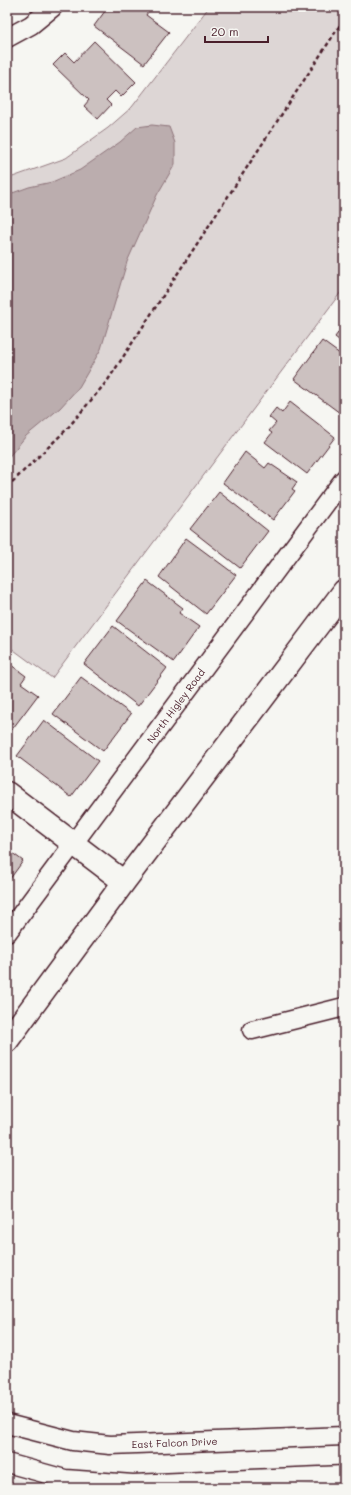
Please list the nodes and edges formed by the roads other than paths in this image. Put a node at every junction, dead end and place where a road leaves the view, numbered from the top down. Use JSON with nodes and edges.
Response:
{"nodes":[{"id":1,"x":53,"y":7,"type":"edge"},
{"id":2,"x":7,"y":38,"type":"edge"},
{"id":3,"x":344,"y":479,"type":"edge"},
{"id":4,"x":344,"y":591,"type":"edge"},
{"id":5,"x":7,"y":793,"type":"edge"},
{"id":6,"x":74,"y":842,"type":"junction"},
{"id":7,"x":124,"y":882,"type":"junction"},
{"id":8,"x":7,"y":933,"type":"edge"},
{"id":9,"x":344,"y":1007,"type":"edge"},
{"id":10,"x":252,"y":1030,"type":"dead end"},
{"id":11,"x":7,"y":1041,"type":"edge"},
{"id":12,"x":7,"y":1424,"type":"edge"},
{"id":13,"x":344,"y":1436,"type":"edge"},
{"id":14,"x":7,"y":1463,"type":"edge"},
{"id":15,"x":344,"y":1475,"type":"edge"}],
"edges":[{"from":1,"to":2,"type":"street"},
{"from":3,"to":6,"type":"street","name":"North Higley Road"},
{"from":4,"to":7,"type":"main road"},
{"from":5,"to":6,"type":"main road"},
{"from":6,"to":7,"type":"main road"},
{"from":6,"to":8,"type":"street","name":"North Higley Road"},
{"from":7,"to":11,"type":"main road"},
{"from":9,"to":10,"type":"street"},
{"from":12,"to":13,"type":"street","name":"East Falcon Drive"},
{"from":14,"to":15,"type":"street"}]}
